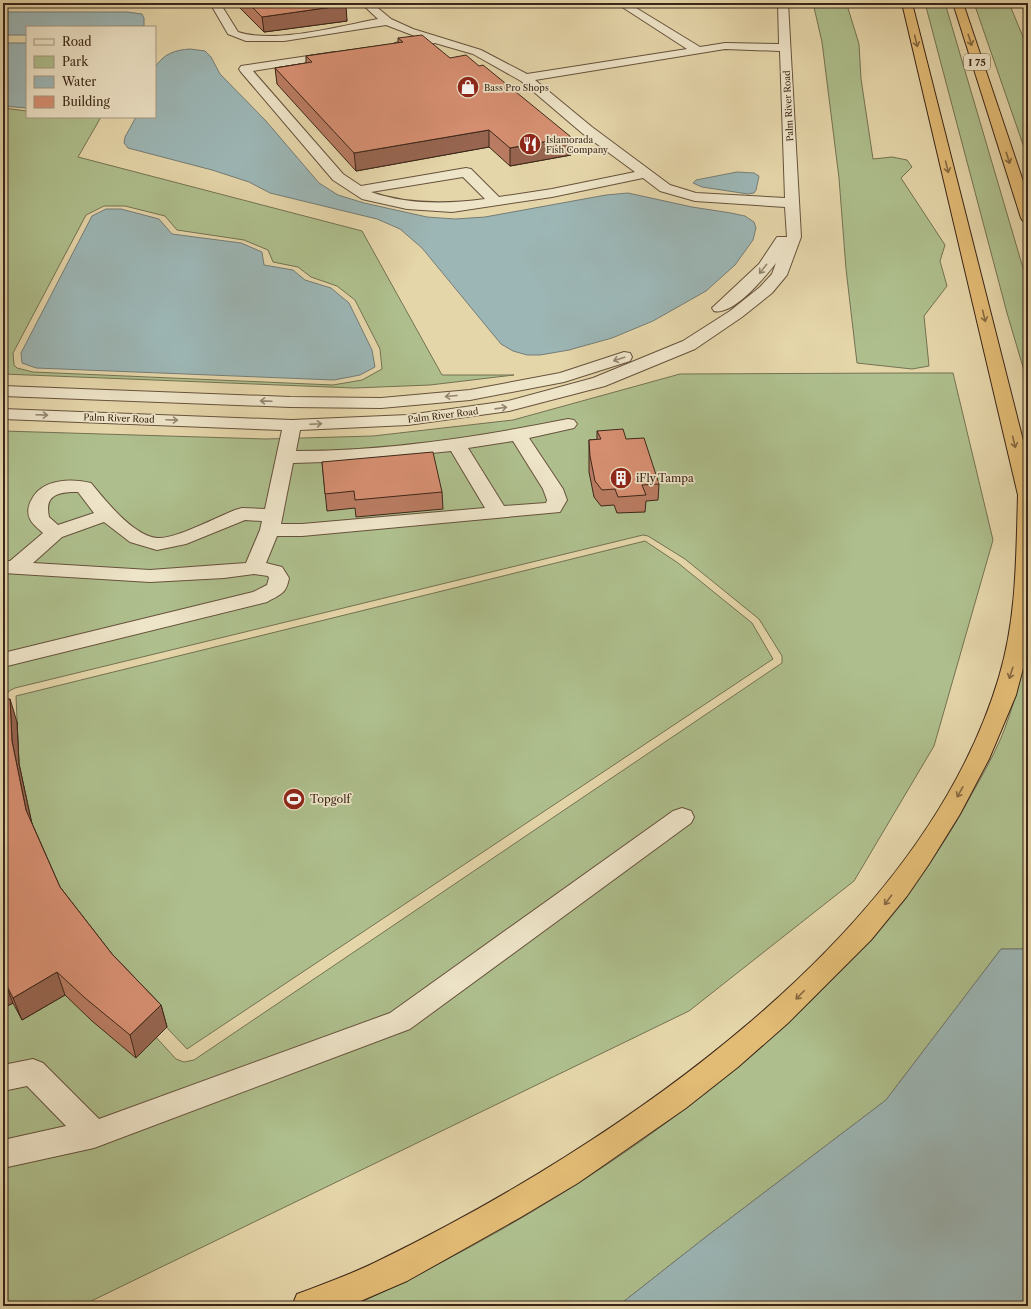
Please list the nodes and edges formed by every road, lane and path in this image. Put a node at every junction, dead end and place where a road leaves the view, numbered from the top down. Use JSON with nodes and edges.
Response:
{"nodes":[{"id":1,"x":215,"y":3,"type":"edge"},
{"id":2,"x":366,"y":3,"type":"edge"},
{"id":3,"x":621,"y":3,"type":"edge"},
{"id":4,"x":783,"y":3,"type":"edge"},
{"id":5,"x":907,"y":3,"type":"edge"},
{"id":6,"x":958,"y":3,"type":"edge"},
{"id":7,"x":1026,"y":3,"type":"edge"},
{"id":8,"x":1028,"y":7,"type":"edge"},
{"id":9,"x":387,"y":21,"type":"junction"},
{"id":10,"x":409,"y":31,"type":"junction"},
{"id":11,"x":363,"y":37,"type":"dead end"},
{"id":12,"x":436,"y":39,"type":"junction"},
{"id":13,"x":785,"y":48,"type":"junction"},
{"id":14,"x":698,"y":50,"type":"junction"},
{"id":15,"x":344,"y":53,"type":"edge"},
{"id":16,"x":291,"y":54,"type":"junction"},
{"id":17,"x":525,"y":78,"type":"junction"},
{"id":18,"x":644,"y":174,"type":"junction"},
{"id":19,"x":359,"y":191,"type":"junction"},
{"id":20,"x":496,"y":202,"type":"junction"},
{"id":21,"x":792,"y":206,"type":"junction"},
{"id":22,"x":1028,"y":218,"type":"edge"},
{"id":23,"x":3,"y":391,"type":"edge"},
{"id":24,"x":3,"y":414,"type":"edge"},
{"id":25,"x":568,"y":424,"type":"dead end"},
{"id":26,"x":292,"y":425,"type":"junction"},
{"id":27,"x":518,"y":435,"type":"junction"},
{"id":28,"x":456,"y":444,"type":"junction"},
{"id":29,"x":285,"y":457,"type":"junction"},
{"id":30,"x":1028,"y":496,"type":"edge"},
{"id":31,"x":498,"y":513,"type":"junction"},
{"id":32,"x":106,"y":515,"type":"junction"},
{"id":33,"x":271,"y":522,"type":"junction"},
{"id":34,"x":55,"y":533,"type":"junction"},
{"id":35,"x":10,"y":567,"type":"edge"},
{"id":36,"x":254,"y":568,"type":"junction"},
{"id":37,"x":3,"y":660,"type":"edge"},
{"id":38,"x":682,"y":817,"type":"dead end"},
{"id":39,"x":3,"y":1078,"type":"edge"},
{"id":40,"x":94,"y":1134,"type":"junction"},
{"id":41,"x":3,"y":1154,"type":"edge"},
{"id":42,"x":309,"y":1306,"type":"edge"}],
"edges":[{"from":1,"to":9,"type":"street"},
{"from":2,"to":9,"type":"street"},
{"from":3,"to":14,"type":"street"},
{"from":4,"to":13,"type":"street","name":"Palm River Road"},
{"from":5,"to":30,"type":"highway","one_way":true},
{"from":6,"to":22,"type":"highway","number":"I 75","one_way":true},
{"from":7,"to":8,"type":"highway"},
{"from":9,"to":10,"type":"street"},
{"from":10,"to":12,"type":"street"},
{"from":10,"to":12,"type":"street"},
{"from":11,"to":16,"type":"street"},
{"from":12,"to":17,"type":"street"},
{"from":13,"to":14,"type":"street"},
{"from":13,"to":21,"type":"street","name":"Palm River Road"},
{"from":14,"to":17,"type":"street"},
{"from":15,"to":16,"type":"street"},
{"from":16,"to":19,"type":"street"},
{"from":17,"to":18,"type":"street"},
{"from":18,"to":20,"type":"street"},
{"from":18,"to":21,"type":"street"},
{"from":19,"to":20,"type":"street"},
{"from":19,"to":20,"type":"street"},
{"from":21,"to":23,"type":"street","name":"Palm River Road","one_way":true},
{"from":26,"to":21,"type":"street","name":"Palm River Road","one_way":true},
{"from":24,"to":26,"type":"street","name":"Palm River Road","one_way":true},
{"from":25,"to":27,"type":"street"},
{"from":26,"to":29,"type":"street"},
{"from":27,"to":28,"type":"street"},
{"from":27,"to":31,"type":"street"},
{"from":28,"to":29,"type":"street"},
{"from":28,"to":31,"type":"street"},
{"from":29,"to":33,"type":"street"},
{"from":30,"to":42,"type":"highway","one_way":true},
{"from":31,"to":33,"type":"street"},
{"from":32,"to":33,"type":"street"},
{"from":32,"to":34,"type":"street"},
{"from":32,"to":34,"type":"street"},
{"from":33,"to":36,"type":"street"},
{"from":34,"to":35,"type":"street"},
{"from":35,"to":36,"type":"street"},
{"from":36,"to":37,"type":"street"},
{"from":38,"to":40,"type":"street"},
{"from":39,"to":40,"type":"street"},
{"from":40,"to":41,"type":"street"}]}
